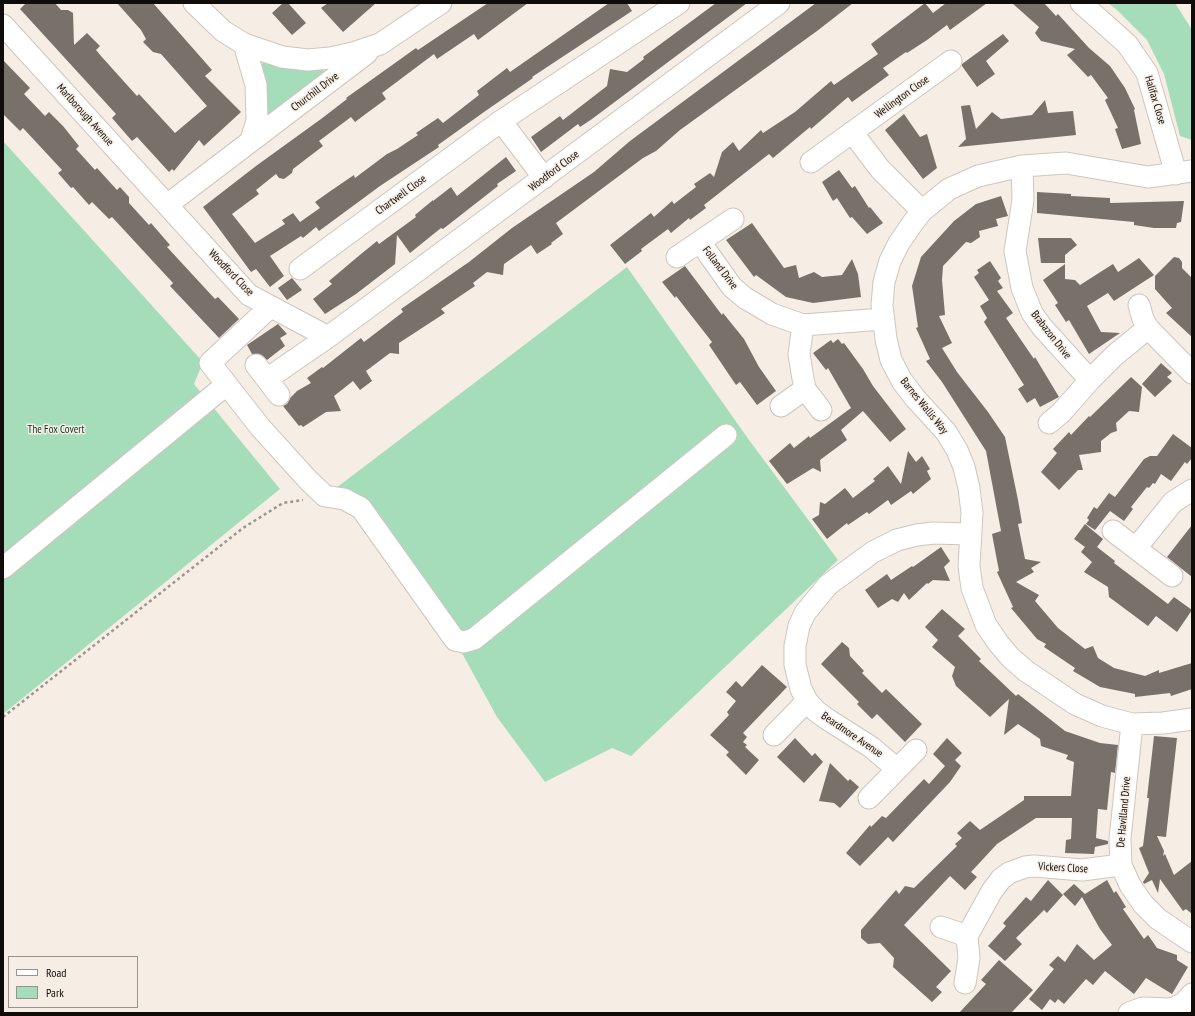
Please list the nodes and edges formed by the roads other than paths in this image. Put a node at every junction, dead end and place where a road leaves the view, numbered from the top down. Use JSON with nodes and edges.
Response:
{"nodes":[{"id":1,"x":441,"y":3,"type":"edge"},
{"id":2,"x":679,"y":3,"type":"edge"},
{"id":3,"x":779,"y":3,"type":"edge"},
{"id":4,"x":1081,"y":3,"type":"edge"},
{"id":5,"x":197,"y":4,"type":"edge"},
{"id":6,"x":3,"y":25,"type":"edge"},
{"id":7,"x":244,"y":44,"type":"junction"},
{"id":8,"x":380,"y":44,"type":"junction"},
{"id":9,"x":951,"y":61,"type":"dead end"},
{"id":10,"x":501,"y":121,"type":"junction"},
{"id":11,"x":852,"y":132,"type":"junction"},
{"id":12,"x":251,"y":140,"type":"junction"},
{"id":13,"x":811,"y":162,"type":"dead end"},
{"id":14,"x":1022,"y":166,"type":"junction"},
{"id":15,"x":1184,"y":173,"type":"edge"},
{"id":16,"x":544,"y":178,"type":"junction"},
{"id":17,"x":167,"y":205,"type":"junction"},
{"id":18,"x":922,"y":211,"type":"junction"},
{"id":19,"x":733,"y":219,"type":"dead end"},
{"id":20,"x":700,"y":242,"type":"junction"},
{"id":21,"x":677,"y":257,"type":"dead end"},
{"id":22,"x":300,"y":269,"type":"dead end"},
{"id":23,"x":1139,"y":305,"type":"dead end"},
{"id":24,"x":270,"y":307,"type":"junction"},
{"id":25,"x":883,"y":320,"type":"junction"},
{"id":26,"x":804,"y":325,"type":"junction"},
{"id":27,"x":1148,"y":328,"type":"junction"},
{"id":28,"x":328,"y":338,"type":"junction"},
{"id":29,"x":1192,"y":373,"type":"edge"},
{"id":30,"x":267,"y":380,"type":"dead end"},
{"id":31,"x":1090,"y":380,"type":"junction"},
{"id":32,"x":226,"y":385,"type":"junction"},
{"id":33,"x":805,"y":389,"type":"junction"},
{"id":34,"x":781,"y":406,"type":"dead end"},
{"id":35,"x":821,"y":410,"type":"dead end"},
{"id":36,"x":1049,"y":423,"type":"dead end"},
{"id":37,"x":726,"y":435,"type":"dead end"},
{"id":38,"x":1192,"y":490,"type":"edge"},
{"id":39,"x":1113,"y":531,"type":"dead end"},
{"id":40,"x":970,"y":534,"type":"junction"},
{"id":41,"x":1136,"y":548,"type":"junction"},
{"id":42,"x":3,"y":568,"type":"edge"},
{"id":43,"x":1172,"y":576,"type":"dead end"},
{"id":44,"x":807,"y":701,"type":"junction"},
{"id":45,"x":1192,"y":719,"type":"edge"},
{"id":46,"x":1132,"y":724,"type":"junction"},
{"id":47,"x":774,"y":735,"type":"dead end"},
{"id":48,"x":916,"y":750,"type":"dead end"},
{"id":49,"x":897,"y":769,"type":"junction"},
{"id":50,"x":869,"y":798,"type":"dead end"},
{"id":51,"x":1121,"y":865,"type":"junction"},
{"id":52,"x":941,"y":927,"type":"dead end"},
{"id":53,"x":967,"y":936,"type":"junction"},
{"id":54,"x":1192,"y":942,"type":"edge"},
{"id":55,"x":965,"y":983,"type":"dead end"},
{"id":56,"x":1192,"y":994,"type":"edge"},
{"id":57,"x":1129,"y":1013,"type":"edge"}],
"edges":[{"from":1,"to":8,"type":"street","name":"Churchill Drive"},
{"from":2,"to":10,"type":"street","name":"Chartwell Close"},
{"from":3,"to":16,"type":"street","name":"Woodford Close"},
{"from":4,"to":15,"type":"street","name":"Halifax Close"},
{"from":5,"to":7,"type":"street","name":"Churchill Drive"},
{"from":6,"to":17,"type":"street","name":"Marlborough Avenue"},
{"from":7,"to":8,"type":"street","name":"Churchill Drive"},
{"from":7,"to":12,"type":"street"},
{"from":8,"to":12,"type":"street","name":"Churchill Drive"},
{"from":9,"to":11,"type":"street","name":"Wellington Close"},
{"from":10,"to":16,"type":"street"},
{"from":10,"to":22,"type":"street","name":"Chartwell Close"},
{"from":11,"to":13,"type":"street","name":"Wellington Close"},
{"from":11,"to":18,"type":"street"},
{"from":12,"to":17,"type":"street","name":"Churchill Drive"},
{"from":14,"to":15,"type":"street","name":"Barnes Wallis Way"},
{"from":14,"to":18,"type":"street","name":"Barnes Wallis Way"},
{"from":14,"to":31,"type":"street","name":"Brabazon Drive"},
{"from":16,"to":28,"type":"street","name":"Woodford Close"},
{"from":17,"to":24,"type":"street","name":"Woodford Close"},
{"from":18,"to":25,"type":"street","name":"Barnes Wallis Way"},
{"from":19,"to":20,"type":"street","name":"Folland Drive"},
{"from":20,"to":21,"type":"street","name":"Folland Drive"},
{"from":20,"to":26,"type":"street","name":"Folland Drive"},
{"from":23,"to":27,"type":"street"},
{"from":24,"to":28,"type":"street","name":"Woodford Close"},
{"from":24,"to":32,"type":"street"},
{"from":25,"to":26,"type":"street","name":"Folland Drive"},
{"from":25,"to":40,"type":"street","name":"Barnes Wallis Way"},
{"from":26,"to":33,"type":"street"},
{"from":27,"to":29,"type":"street"},
{"from":27,"to":31,"type":"street"},
{"from":28,"to":30,"type":"street","name":"Woodford Close"},
{"from":31,"to":36,"type":"street"},
{"from":32,"to":37,"type":"street"},
{"from":32,"to":42,"type":"street"},
{"from":33,"to":34,"type":"street"},
{"from":33,"to":35,"type":"street"},
{"from":38,"to":41,"type":"street"},
{"from":39,"to":41,"type":"street"},
{"from":40,"to":44,"type":"street","name":"Beardmore Avenue"},
{"from":40,"to":46,"type":"street","name":"Barnes Wallis Way"},
{"from":41,"to":43,"type":"street"},
{"from":44,"to":47,"type":"street"},
{"from":44,"to":49,"type":"street","name":"Beardmore Avenue"},
{"from":45,"to":46,"type":"street","name":"Barnes Wallis Way"},
{"from":46,"to":51,"type":"street","name":"De Havilland Drive"},
{"from":48,"to":49,"type":"street"},
{"from":49,"to":50,"type":"street"},
{"from":51,"to":53,"type":"street","name":"Vickers Close"},
{"from":51,"to":54,"type":"street","name":"De Havilland Drive"},
{"from":52,"to":53,"type":"street"},
{"from":53,"to":55,"type":"street"},
{"from":56,"to":57,"type":"street"}]}
